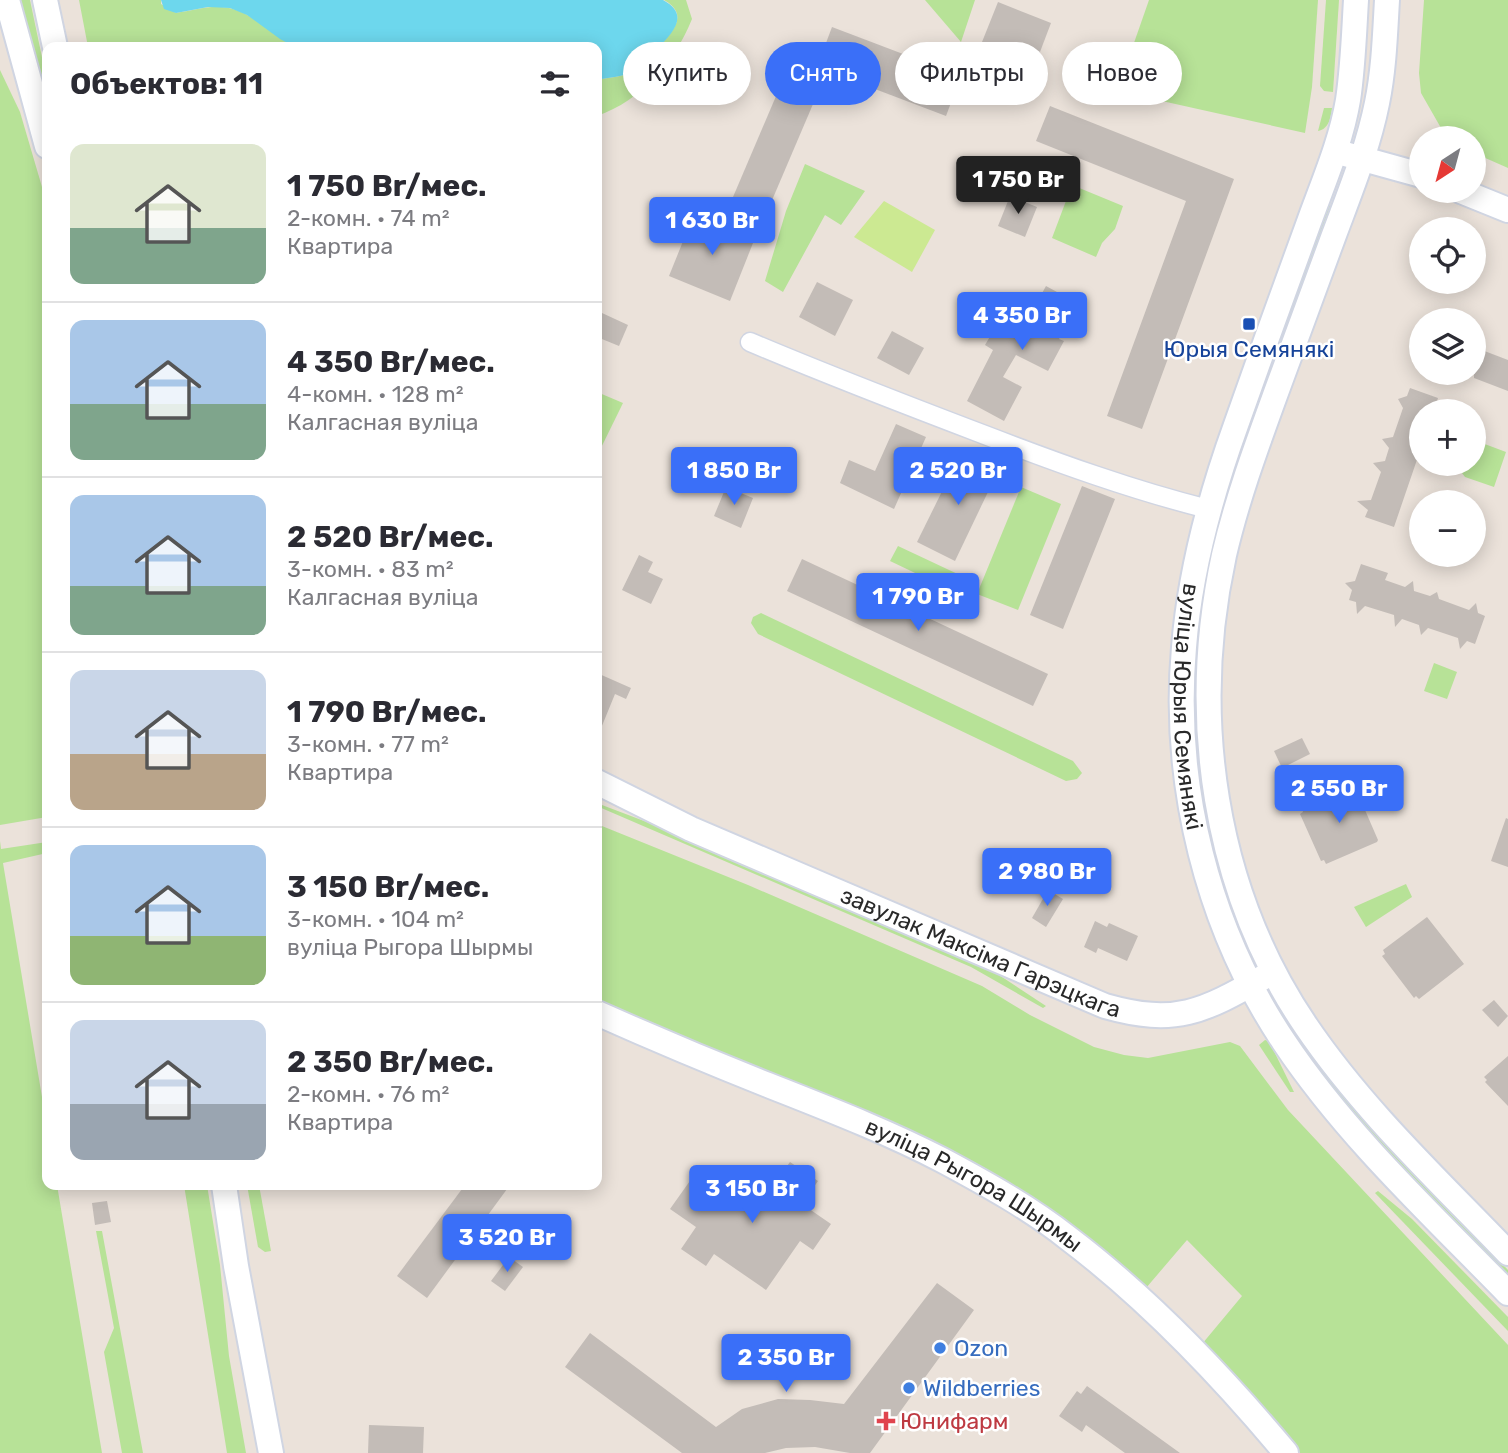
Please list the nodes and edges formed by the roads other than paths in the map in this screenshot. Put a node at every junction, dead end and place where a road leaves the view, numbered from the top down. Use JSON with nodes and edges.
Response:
{"nodes":[{"id":1,"x":7,"y":0,"type":"edge"},
{"id":2,"x":45,"y":0,"type":"edge"},
{"id":3,"x":1356,"y":0,"type":"edge"},
{"id":4,"x":1387,"y":0,"type":"edge"},
{"id":5,"x":54,"y":42,"type":"edge"},
{"id":6,"x":42,"y":128,"type":"edge"},
{"id":7,"x":1334,"y":151,"type":"junction"},
{"id":8,"x":1362,"y":159,"type":"junction"},
{"id":9,"x":1409,"y":172,"type":"edge"},
{"id":10,"x":1486,"y":201,"type":"edge"},
{"id":11,"x":1508,"y":210,"type":"edge"},
{"id":12,"x":750,"y":342,"type":"dead end"},
{"id":13,"x":1208,"y":509,"type":"junction"},
{"id":14,"x":602,"y":784,"type":"edge"},
{"id":15,"x":602,"y":800,"type":"edge"},
{"id":16,"x":691,"y":829,"type":"junction"},
{"id":17,"x":1274,"y":972,"type":"junction"},
{"id":18,"x":1251,"y":985,"type":"junction"},
{"id":19,"x":602,"y":1015,"type":"edge"},
{"id":20,"x":225,"y":1190,"type":"edge"},
{"id":21,"x":1508,"y":1253,"type":"edge"},
{"id":22,"x":1508,"y":1293,"type":"edge"},
{"id":23,"x":271,"y":1453,"type":"edge"},
{"id":24,"x":1286,"y":1453,"type":"edge"}],
"edges":[{"from":1,"to":6,"type":"main road"},
{"from":2,"to":5,"type":"main road"},
{"from":3,"to":7,"type":"main road","name":"вуліца Юрыя Семянякі"},
{"from":4,"to":8,"type":"main road","name":"вуліца Юрыя Семянякі"},
{"from":7,"to":8,"type":"main road"},
{"from":7,"to":13,"type":"main road","name":"вуліца Юрыя Семянякі"},
{"from":8,"to":9,"type":"main road"},
{"from":8,"to":17,"type":"main road","name":"вуліца Юрыя Семянякі"},
{"from":10,"to":11,"type":"main road"},
{"from":12,"to":13,"type":"street"},
{"from":13,"to":18,"type":"main road","name":"вуліца Юрыя Семянякі"},
{"from":14,"to":16,"type":"main road","name":"завулак Максіма Гарэцкага"},
{"from":15,"to":16,"type":"main road","name":"завулак Максіма Гарэцкага"},
{"from":16,"to":18,"type":"main road","name":"завулак Максіма Гарэцкага"},
{"from":17,"to":18,"type":"main road","name":"завулак Максіма Гарэцкага"},
{"from":17,"to":21,"type":"main road","name":"вуліца Юрыя Семянякі"},
{"from":18,"to":22,"type":"main road","name":"вуліца Юрыя Семянякі"},
{"from":19,"to":24,"type":"main road","name":"вуліца Рыгора Шырмы"},
{"from":20,"to":23,"type":"main road"}]}
